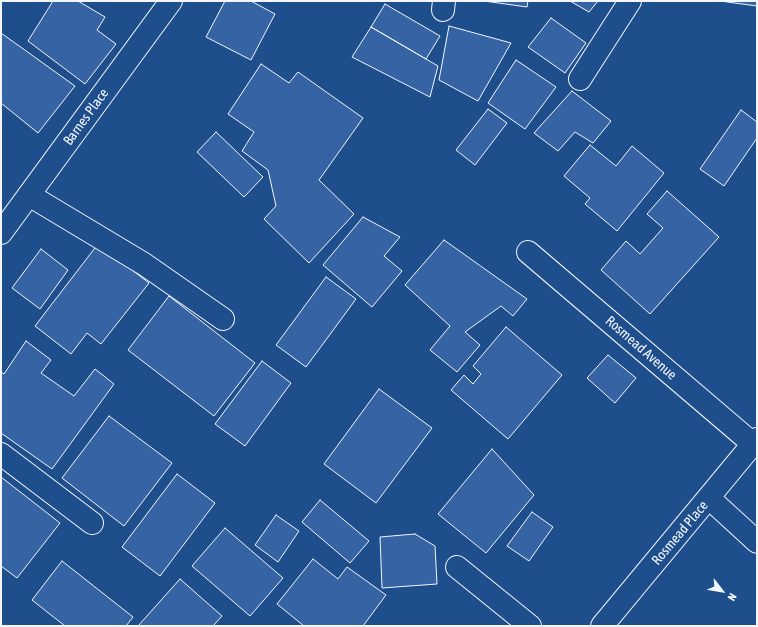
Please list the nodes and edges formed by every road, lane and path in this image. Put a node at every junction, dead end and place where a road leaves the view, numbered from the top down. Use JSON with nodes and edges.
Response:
{"nodes":[{"id":1,"x":171,"y":1,"type":"edge"},
{"id":2,"x":630,"y":1,"type":"edge"},
{"id":3,"x":580,"y":79,"type":"dead end"},
{"id":4,"x":29,"y":195,"type":"junction"},
{"id":5,"x":1,"y":233,"type":"edge"},
{"id":6,"x":528,"y":252,"type":"dead end"},
{"id":7,"x":223,"y":319,"type":"dead end"},
{"id":8,"x":755,"y":442,"type":"edge"},
{"id":9,"x":1,"y":454,"type":"edge"},
{"id":10,"x":709,"y":498,"type":"junction"},
{"id":11,"x":92,"y":523,"type":"dead end"},
{"id":12,"x":757,"y":542,"type":"edge"},
{"id":13,"x":457,"y":567,"type":"dead end"},
{"id":14,"x":530,"y":626,"type":"edge"},
{"id":15,"x":602,"y":626,"type":"edge"}],
"edges":[{"from":1,"to":4,"type":"street","name":"Barnes Place"},
{"from":2,"to":3,"type":"street"},
{"from":4,"to":5,"type":"street","name":"Barnes Place"},
{"from":4,"to":7,"type":"street"},
{"from":6,"to":8,"type":"street","name":"Rosmead Avenue"},
{"from":8,"to":10,"type":"street","name":"Rosmead Place"},
{"from":9,"to":11,"type":"street"},
{"from":10,"to":12,"type":"street"},
{"from":10,"to":15,"type":"street","name":"Rosmead Place"},
{"from":13,"to":14,"type":"street"}]}
